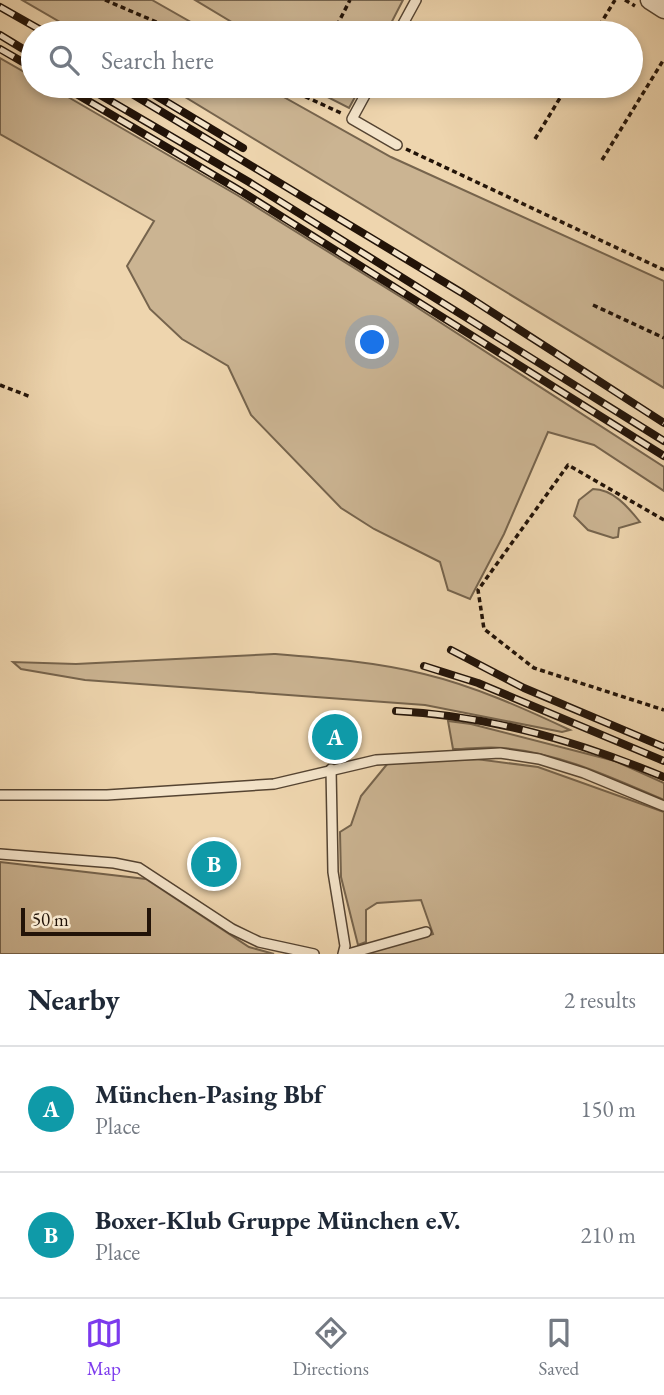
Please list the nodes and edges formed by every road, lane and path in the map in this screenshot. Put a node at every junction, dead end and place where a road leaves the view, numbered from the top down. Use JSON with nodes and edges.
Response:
{"nodes":[{"id":1,"x":105,"y":0,"type":"edge"},
{"id":2,"x":350,"y":0,"type":"edge"},
{"id":3,"x":416,"y":0,"type":"edge"},
{"id":4,"x":615,"y":0,"type":"edge"},
{"id":5,"x":650,"y":0,"type":"edge"},
{"id":6,"x":664,"y":9,"type":"edge"},
{"id":7,"x":154,"y":21,"type":"edge"},
{"id":8,"x":339,"y":21,"type":"edge"},
{"id":9,"x":405,"y":21,"type":"edge"},
{"id":10,"x":602,"y":21,"type":"edge"},
{"id":11,"x":664,"y":59,"type":"edge"},
{"id":12,"x":643,"y":93,"type":"edge"},
{"id":13,"x":307,"y":98,"type":"edge"},
{"id":14,"x":363,"y":98,"type":"edge"},
{"id":15,"x":559,"y":98,"type":"edge"},
{"id":16,"x":640,"y":98,"type":"edge"},
{"id":17,"x":352,"y":119,"type":"junction"},
{"id":18,"x":535,"y":139,"type":"dead end"},
{"id":19,"x":397,"y":145,"type":"joint"},
{"id":20,"x":602,"y":160,"type":"dead end"},
{"id":21,"x":664,"y":270,"type":"edge"},
{"id":22,"x":593,"y":305,"type":"dead end"},
{"id":23,"x":664,"y":338,"type":"edge"},
{"id":24,"x":0,"y":385,"type":"edge"},
{"id":25,"x":31,"y":397,"type":"dead end"},
{"id":26,"x":664,"y":520,"type":"edge"},
{"id":27,"x":664,"y":710,"type":"edge"},
{"id":28,"x":331,"y":769,"type":"junction"},
{"id":29,"x":0,"y":795,"type":"edge"},
{"id":30,"x":664,"y":806,"type":"edge"},
{"id":31,"x":0,"y":854,"type":"edge"},
{"id":32,"x":426,"y":932,"type":"dead end"},
{"id":33,"x":314,"y":954,"type":"edge"},
{"id":34,"x":345,"y":954,"type":"edge"}],
"edges":[{"from":1,"to":7,"type":"path"},
{"from":2,"to":8,"type":"path"},
{"from":3,"to":9,"type":"lane"},
{"from":4,"to":10,"type":"path"},
{"from":5,"to":6,"type":"street"},
{"from":11,"to":12,"type":"path"},
{"from":13,"to":17,"type":"path"},
{"from":14,"to":17,"type":"lane"},
{"from":15,"to":18,"type":"path"},
{"from":16,"to":20,"type":"path"},
{"from":17,"to":19,"type":"lane"},
{"from":19,"to":21,"type":"path"},
{"from":22,"to":23,"type":"path"},
{"from":24,"to":25,"type":"path"},
{"from":26,"to":27,"type":"path"},
{"from":28,"to":29,"type":"lane"},
{"from":28,"to":30,"type":"lane"},
{"from":28,"to":34,"type":"lane"},
{"from":31,"to":33,"type":"lane"},
{"from":32,"to":34,"type":"lane"}]}
